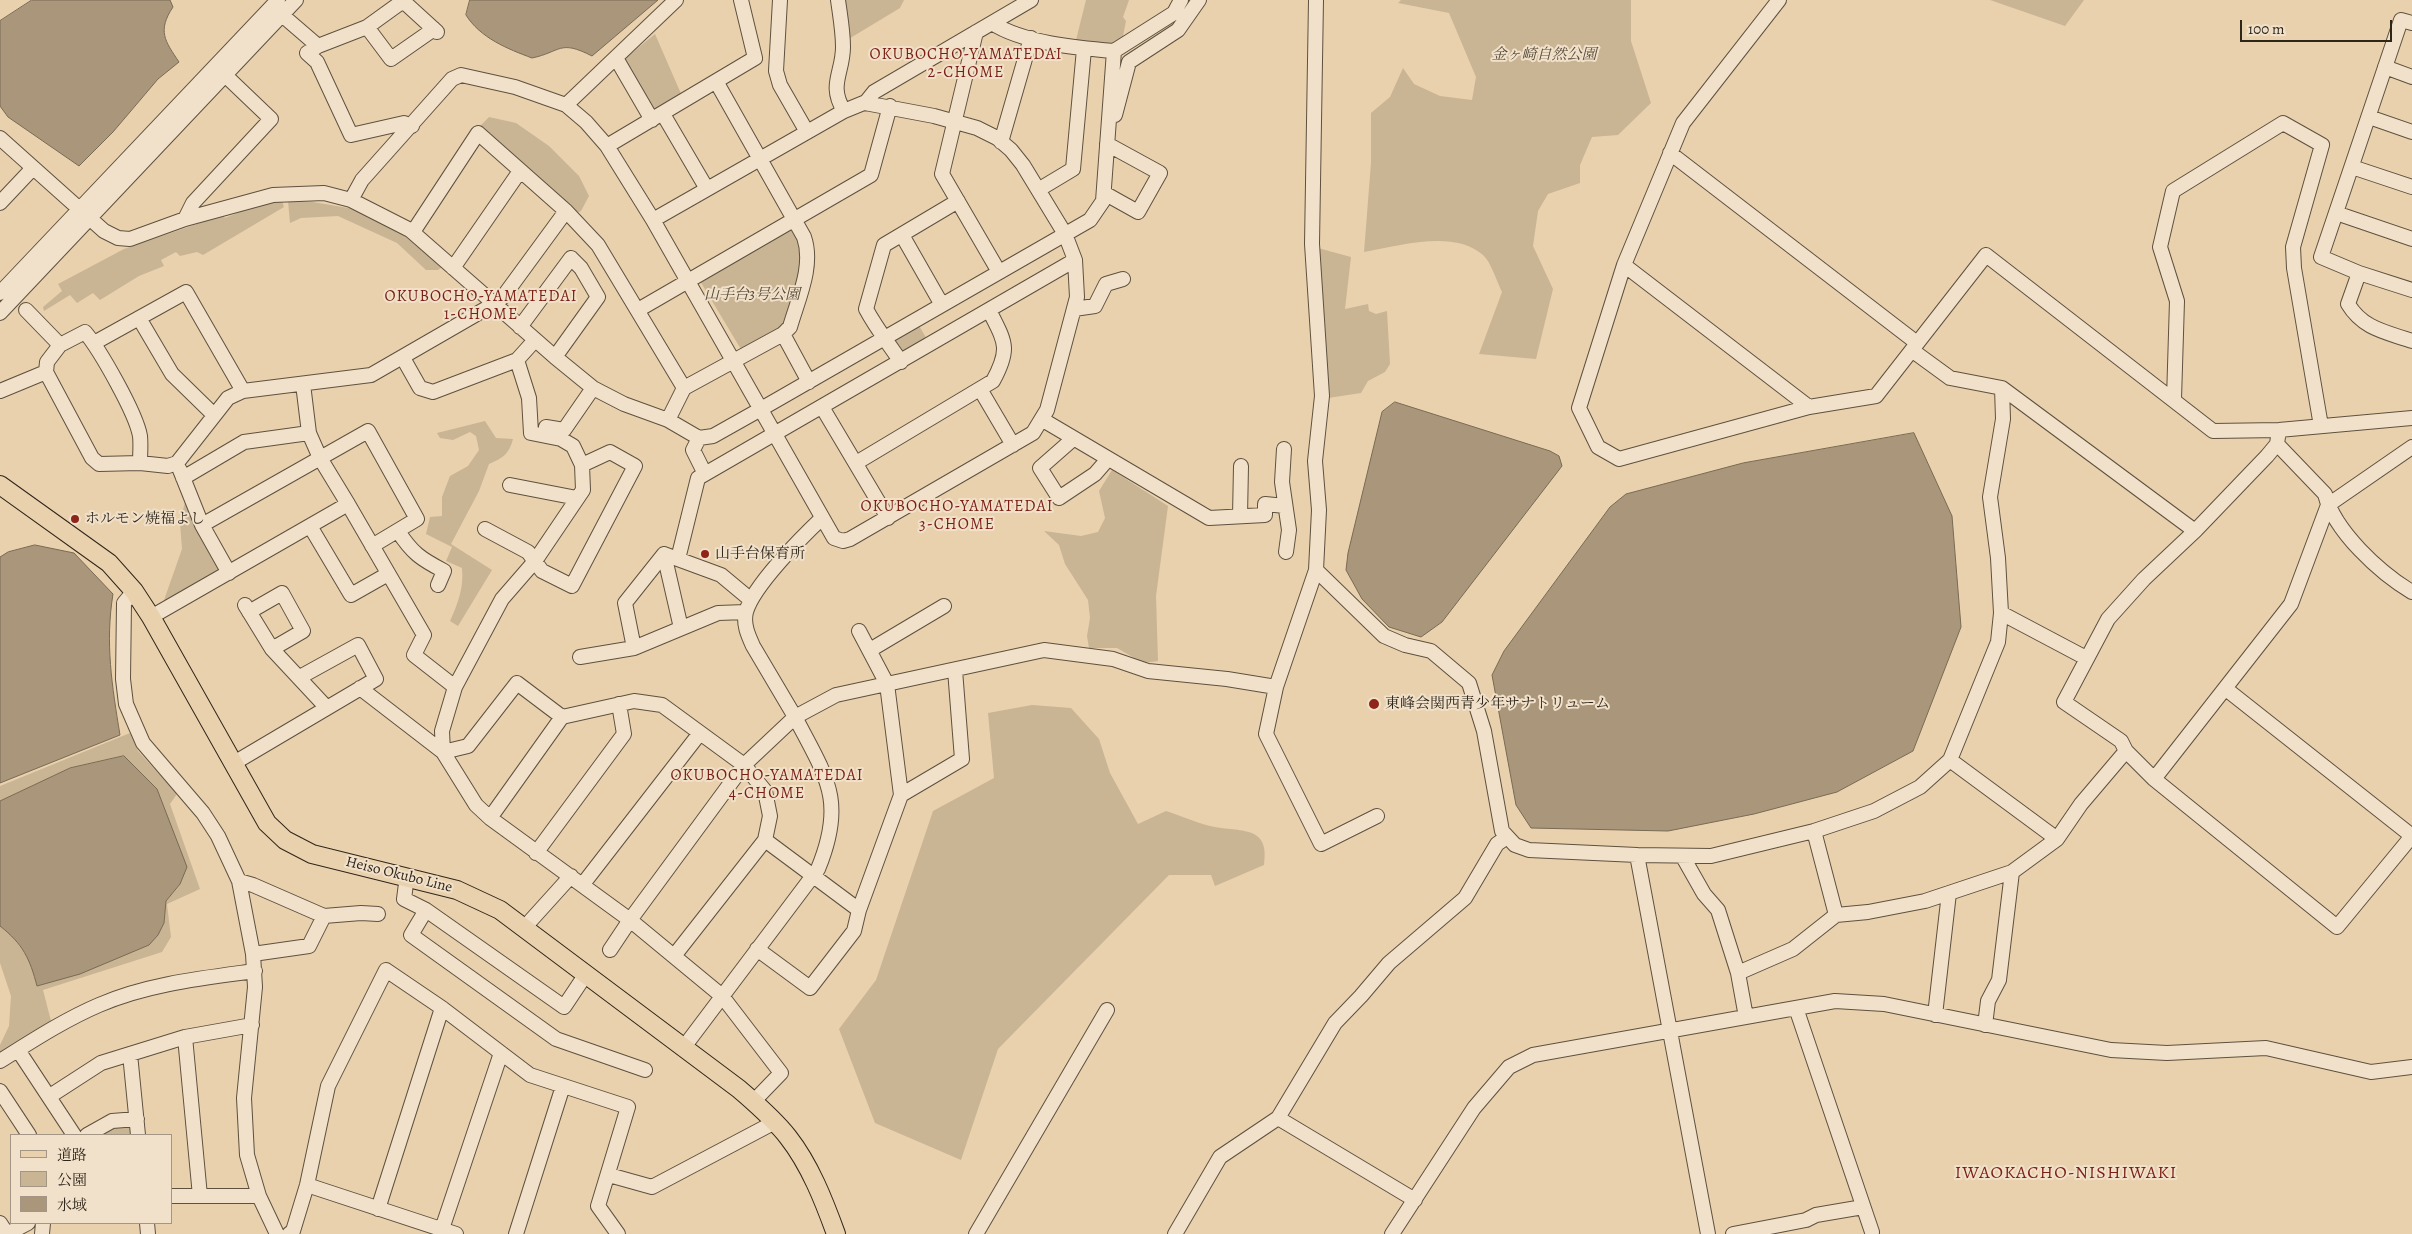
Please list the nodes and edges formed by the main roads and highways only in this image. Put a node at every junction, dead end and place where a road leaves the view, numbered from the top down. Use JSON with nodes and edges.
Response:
{"nodes":[{"id":1,"x":0,"y":486,"type":"edge"},
{"id":2,"x":836,"y":1234,"type":"edge"}],
"edges":[{"from":1,"to":2,"type":"main road","name":"Heiso Okubo Line"}]}
